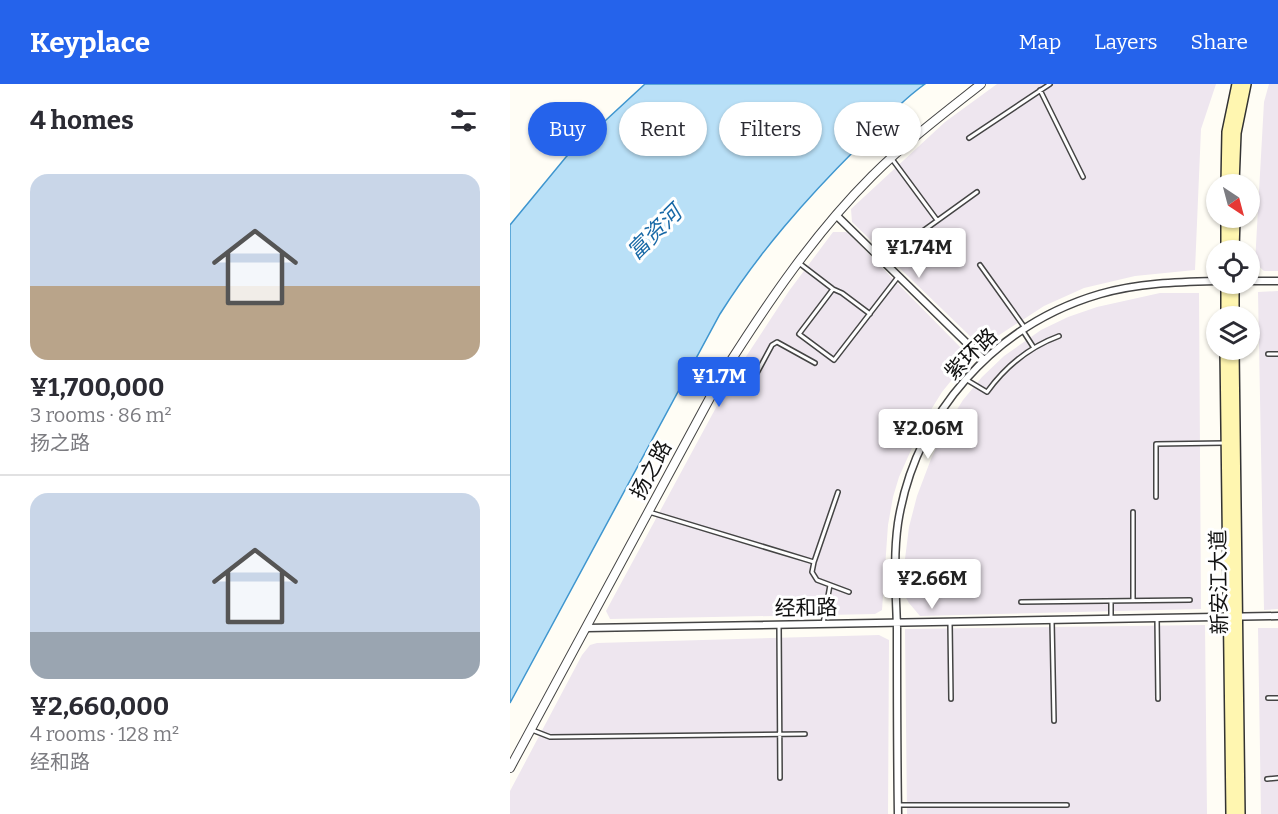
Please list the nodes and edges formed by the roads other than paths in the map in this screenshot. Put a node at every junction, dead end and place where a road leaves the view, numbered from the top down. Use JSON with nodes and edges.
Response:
{"nodes":[{"id":1,"x":981,"y":84,"type":"edge"},
{"id":2,"x":1050,"y":84,"type":"edge"},
{"id":3,"x":1237,"y":84,"type":"edge"},
{"id":4,"x":1246,"y":84,"type":"edge"},
{"id":5,"x":1040,"y":90,"type":"junction"},
{"id":6,"x":969,"y":138,"type":"dead end"},
{"id":7,"x":891,"y":157,"type":"junction"},
{"id":8,"x":1226,"y":174,"type":"edge"},
{"id":9,"x":1234,"y":174,"type":"edge"},
{"id":10,"x":1083,"y":177,"type":"dead end"},
{"id":11,"x":977,"y":192,"type":"dead end"},
{"id":12,"x":837,"y":216,"type":"junction"},
{"id":13,"x":937,"y":220,"type":"junction"},
{"id":14,"x":909,"y":241,"type":"dead end"},
{"id":15,"x":799,"y":263,"type":"junction"},
{"id":16,"x":980,"y":265,"type":"dead end"},
{"id":17,"x":899,"y":277,"type":"junction"},
{"id":18,"x":1260,"y":281,"type":"edge"},
{"id":19,"x":1278,"y":281,"type":"edge"},
{"id":20,"x":1206,"y":282,"type":"edge"},
{"id":21,"x":833,"y":290,"type":"junction"},
{"id":22,"x":870,"y":314,"type":"junction"},
{"id":23,"x":1024,"y":329,"type":"junction"},
{"id":24,"x":1059,"y":336,"type":"dead end"},
{"id":25,"x":1034,"y":348,"type":"junction"},
{"id":26,"x":1268,"y":354,"type":"dead end"},
{"id":27,"x":1278,"y":354,"type":"edge"},
{"id":28,"x":984,"y":360,"type":"junction"},
{"id":29,"x":1225,"y":360,"type":"edge"},
{"id":30,"x":1234,"y":360,"type":"edge"},
{"id":31,"x":815,"y":363,"type":"dead end"},
{"id":32,"x":725,"y":370,"type":"junction"},
{"id":33,"x":965,"y":379,"type":"junction"},
{"id":34,"x":1227,"y":443,"type":"junction"},
{"id":35,"x":838,"y":492,"type":"dead end"},
{"id":36,"x":1156,"y":497,"type":"dead end"},
{"id":37,"x":649,"y":512,"type":"junction"},
{"id":38,"x":1132,"y":512,"type":"dead end"},
{"id":39,"x":814,"y":562,"type":"junction"},
{"id":40,"x":830,"y":585,"type":"junction"},
{"id":41,"x":849,"y":592,"type":"dead end"},
{"id":42,"x":1133,"y":600,"type":"junction"},
{"id":43,"x":1190,"y":600,"type":"dead end"},
{"id":44,"x":1111,"y":601,"type":"junction"},
{"id":45,"x":1021,"y":602,"type":"dead end"},
{"id":46,"x":1278,"y":616,"type":"edge"},
{"id":47,"x":1233,"y":617,"type":"junction"},
{"id":48,"x":1157,"y":618,"type":"junction"},
{"id":49,"x":1112,"y":619,"type":"junction"},
{"id":50,"x":1052,"y":620,"type":"junction"},
{"id":51,"x":950,"y":622,"type":"junction"},
{"id":52,"x":897,"y":623,"type":"junction"},
{"id":53,"x":823,"y":624,"type":"junction"},
{"id":54,"x":779,"y":625,"type":"junction"},
{"id":55,"x":586,"y":628,"type":"junction"},
{"id":56,"x":1268,"y":698,"type":"dead end"},
{"id":57,"x":1278,"y":698,"type":"edge"},
{"id":58,"x":951,"y":699,"type":"dead end"},
{"id":59,"x":1158,"y":699,"type":"dead end"},
{"id":60,"x":1054,"y":721,"type":"dead end"},
{"id":61,"x":531,"y":730,"type":"junction"},
{"id":62,"x":780,"y":734,"type":"junction"},
{"id":63,"x":804,"y":734,"type":"dead end"},
{"id":64,"x":510,"y":768,"type":"edge"},
{"id":65,"x":780,"y":778,"type":"dead end"},
{"id":66,"x":1278,"y":778,"type":"edge"},
{"id":67,"x":1267,"y":779,"type":"dead end"},
{"id":68,"x":1067,"y":805,"type":"dead end"},
{"id":69,"x":898,"y":806,"type":"junction"},
{"id":70,"x":898,"y":814,"type":"edge"},
{"id":71,"x":1232,"y":814,"type":"edge"},
{"id":72,"x":1240,"y":814,"type":"edge"}],
"edges":[{"from":1,"to":7,"type":"street","name":"扬之路"},
{"from":2,"to":5,"type":"lane"},
{"from":3,"to":8,"type":"main road"},
{"from":4,"to":9,"type":"main road"},
{"from":5,"to":6,"type":"lane"},
{"from":5,"to":10,"type":"lane"},
{"from":7,"to":12,"type":"street","name":"扬之路"},
{"from":7,"to":13,"type":"lane"},
{"from":11,"to":13,"type":"lane"},
{"from":12,"to":15,"type":"street","name":"扬之路"},
{"from":12,"to":17,"type":"street"},
{"from":13,"to":14,"type":"lane"},
{"from":15,"to":21,"type":"lane"},
{"from":15,"to":32,"type":"street","name":"扬之路"},
{"from":16,"to":23,"type":"lane"},
{"from":17,"to":22,"type":"lane"},
{"from":17,"to":28,"type":"street"},
{"from":18,"to":19,"type":"street"},
{"from":20,"to":23,"type":"street","name":"紫环路"},
{"from":21,"to":22,"type":"lane"},
{"from":21,"to":22,"type":"lane"},
{"from":23,"to":25,"type":"lane"},
{"from":23,"to":28,"type":"street","name":"紫环路"},
{"from":24,"to":25,"type":"lane"},
{"from":25,"to":33,"type":"lane"},
{"from":26,"to":27,"type":"lane"},
{"from":28,"to":33,"type":"street","name":"紫环路"},
{"from":29,"to":34,"type":"main road","name":"新安江大道"},
{"from":30,"to":47,"type":"main road","name":"新安江大道"},
{"from":31,"to":32,"type":"lane"},
{"from":32,"to":37,"type":"street","name":"扬之路"},
{"from":33,"to":52,"type":"street","name":"紫环路"},
{"from":34,"to":36,"type":"lane"},
{"from":34,"to":47,"type":"main road","name":"新安江大道"},
{"from":35,"to":39,"type":"lane"},
{"from":37,"to":39,"type":"lane"},
{"from":37,"to":55,"type":"street","name":"扬之路"},
{"from":38,"to":42,"type":"lane"},
{"from":39,"to":40,"type":"lane"},
{"from":40,"to":41,"type":"lane"},
{"from":40,"to":53,"type":"lane"},
{"from":42,"to":43,"type":"lane"},
{"from":42,"to":44,"type":"lane"},
{"from":44,"to":45,"type":"lane"},
{"from":44,"to":49,"type":"lane"},
{"from":46,"to":47,"type":"street","name":"经和路"},
{"from":47,"to":48,"type":"street","name":"经和路"},
{"from":47,"to":71,"type":"main road","name":"新安江大道"},
{"from":47,"to":72,"type":"main road","name":"新安江大道"},
{"from":48,"to":49,"type":"street","name":"经和路"},
{"from":48,"to":59,"type":"lane"},
{"from":49,"to":50,"type":"street","name":"经和路"},
{"from":50,"to":51,"type":"street","name":"经和路"},
{"from":50,"to":60,"type":"lane"},
{"from":51,"to":52,"type":"street","name":"经和路"},
{"from":51,"to":58,"type":"lane"},
{"from":52,"to":53,"type":"street","name":"经和路"},
{"from":52,"to":69,"type":"street","name":"紫环路"},
{"from":53,"to":54,"type":"street","name":"经和路"},
{"from":54,"to":55,"type":"street","name":"经和路"},
{"from":54,"to":62,"type":"lane"},
{"from":55,"to":61,"type":"street","name":"扬之路"},
{"from":56,"to":57,"type":"lane"},
{"from":61,"to":62,"type":"lane"},
{"from":61,"to":64,"type":"street","name":"扬之路"},
{"from":62,"to":63,"type":"lane"},
{"from":62,"to":65,"type":"lane"},
{"from":66,"to":67,"type":"lane"},
{"from":68,"to":69,"type":"lane"},
{"from":69,"to":70,"type":"street","name":"紫环路"}]}
